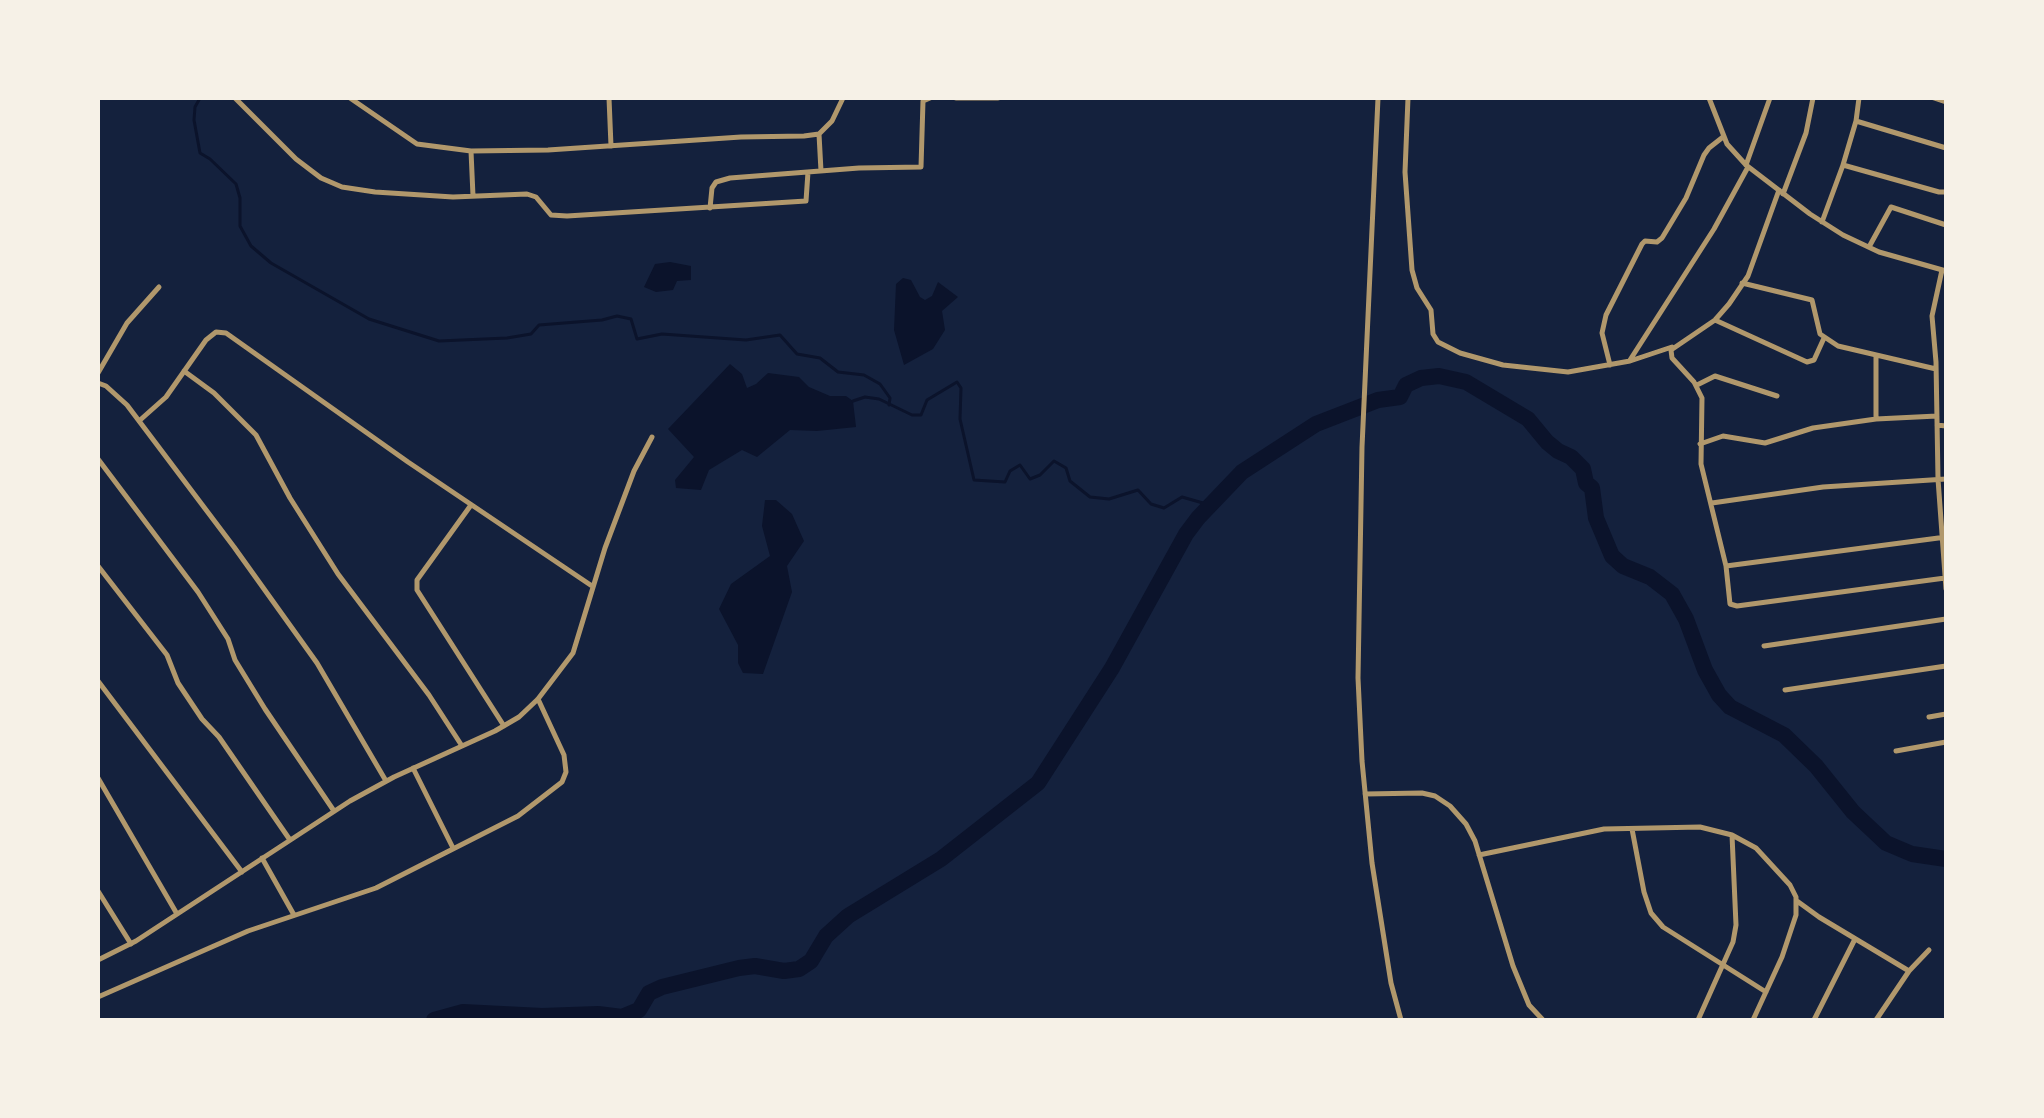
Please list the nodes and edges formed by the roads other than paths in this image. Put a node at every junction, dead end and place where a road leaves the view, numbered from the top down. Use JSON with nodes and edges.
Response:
{"nodes":[{"id":1,"x":235,"y":98,"type":"edge"},
{"id":2,"x":350,"y":98,"type":"edge"},
{"id":3,"x":609,"y":98,"type":"edge"},
{"id":4,"x":843,"y":98,"type":"edge"},
{"id":5,"x":930,"y":98,"type":"edge"},
{"id":6,"x":956,"y":98,"type":"edge"},
{"id":7,"x":998,"y":98,"type":"edge"},
{"id":8,"x":1378,"y":98,"type":"edge"},
{"id":9,"x":1408,"y":98,"type":"edge"},
{"id":10,"x":1709,"y":98,"type":"edge"},
{"id":11,"x":1770,"y":98,"type":"edge"},
{"id":12,"x":1813,"y":98,"type":"edge"},
{"id":13,"x":1859,"y":98,"type":"edge"},
{"id":14,"x":1934,"y":98,"type":"edge"},
{"id":15,"x":1946,"y":102,"type":"edge"},
{"id":16,"x":1856,"y":121,"type":"junction"},
{"id":17,"x":819,"y":134,"type":"junction"},
{"id":18,"x":1723,"y":137,"type":"junction"},
{"id":19,"x":611,"y":146,"type":"junction"},
{"id":20,"x":1946,"y":148,"type":"edge"},
{"id":21,"x":471,"y":151,"type":"junction"},
{"id":22,"x":1843,"y":165,"type":"junction"},
{"id":23,"x":1747,"y":166,"type":"junction"},
{"id":24,"x":821,"y":171,"type":"junction"},
{"id":25,"x":808,"y":172,"type":"junction"},
{"id":26,"x":1781,"y":192,"type":"junction"},
{"id":27,"x":1946,"y":192,"type":"edge"},
{"id":28,"x":473,"y":196,"type":"junction"},
{"id":29,"x":710,"y":209,"type":"junction"},
{"id":30,"x":1822,"y":222,"type":"junction"},
{"id":31,"x":1946,"y":225,"type":"edge"},
{"id":32,"x":1869,"y":247,"type":"junction"},
{"id":33,"x":1944,"y":271,"type":"edge"},
{"id":34,"x":1742,"y":283,"type":"junction"},
{"id":35,"x":159,"y":287,"type":"dead end"},
{"id":36,"x":1715,"y":320,"type":"junction"},
{"id":37,"x":1824,"y":338,"type":"junction"},
{"id":38,"x":1673,"y":347,"type":"junction"},
{"id":39,"x":1876,"y":355,"type":"junction"},
{"id":40,"x":1630,"y":361,"type":"junction"},
{"id":41,"x":1610,"y":365,"type":"junction"},
{"id":42,"x":1936,"y":369,"type":"junction"},
{"id":43,"x":184,"y":371,"type":"junction"},
{"id":44,"x":98,"y":373,"type":"edge"},
{"id":45,"x":98,"y":383,"type":"edge"},
{"id":46,"x":1697,"y":385,"type":"junction"},
{"id":47,"x":1777,"y":396,"type":"dead end"},
{"id":48,"x":1937,"y":416,"type":"junction"},
{"id":49,"x":1876,"y":419,"type":"junction"},
{"id":50,"x":139,"y":421,"type":"junction"},
{"id":51,"x":1937,"y":425,"type":"junction"},
{"id":52,"x":1946,"y":426,"type":"edge"},
{"id":53,"x":652,"y":437,"type":"dead end"},
{"id":54,"x":1700,"y":444,"type":"junction"},
{"id":55,"x":98,"y":459,"type":"edge"},
{"id":56,"x":1938,"y":479,"type":"junction"},
{"id":57,"x":1946,"y":479,"type":"edge"},
{"id":58,"x":1712,"y":503,"type":"junction"},
{"id":59,"x":471,"y":505,"type":"junction"},
{"id":60,"x":1944,"y":537,"type":"edge"},
{"id":61,"x":98,"y":566,"type":"edge"},
{"id":62,"x":1726,"y":566,"type":"junction"},
{"id":63,"x":1945,"y":578,"type":"edge"},
{"id":64,"x":592,"y":586,"type":"junction"},
{"id":65,"x":1946,"y":589,"type":"edge"},
{"id":66,"x":1946,"y":619,"type":"edge"},
{"id":67,"x":1764,"y":646,"type":"dead end"},
{"id":68,"x":1946,"y":666,"type":"edge"},
{"id":69,"x":98,"y":681,"type":"edge"},
{"id":70,"x":1785,"y":690,"type":"dead end"},
{"id":71,"x":538,"y":699,"type":"junction"},
{"id":72,"x":1946,"y":714,"type":"edge"},
{"id":73,"x":1929,"y":717,"type":"dead end"},
{"id":74,"x":504,"y":726,"type":"junction"},
{"id":75,"x":1946,"y":742,"type":"edge"},
{"id":76,"x":462,"y":746,"type":"junction"},
{"id":77,"x":1896,"y":751,"type":"dead end"},
{"id":78,"x":413,"y":768,"type":"junction"},
{"id":79,"x":98,"y":778,"type":"edge"},
{"id":80,"x":386,"y":781,"type":"junction"},
{"id":81,"x":1365,"y":794,"type":"junction"},
{"id":82,"x":334,"y":811,"type":"junction"},
{"id":83,"x":1632,"y":829,"type":"junction"},
{"id":84,"x":1732,"y":835,"type":"junction"},
{"id":85,"x":290,"y":840,"type":"junction"},
{"id":86,"x":453,"y":848,"type":"junction"},
{"id":87,"x":1479,"y":855,"type":"junction"},
{"id":88,"x":262,"y":858,"type":"junction"},
{"id":89,"x":242,"y":872,"type":"junction"},
{"id":90,"x":98,"y":891,"type":"edge"},
{"id":91,"x":1796,"y":900,"type":"junction"},
{"id":92,"x":177,"y":914,"type":"junction"},
{"id":93,"x":294,"y":915,"type":"junction"},
{"id":94,"x":1856,"y":939,"type":"junction"},
{"id":95,"x":131,"y":944,"type":"junction"},
{"id":96,"x":1929,"y":950,"type":"dead end"},
{"id":97,"x":98,"y":960,"type":"edge"},
{"id":98,"x":1723,"y":965,"type":"junction"},
{"id":99,"x":1909,"y":971,"type":"junction"},
{"id":100,"x":1766,"y":993,"type":"junction"},
{"id":101,"x":98,"y":997,"type":"edge"},
{"id":102,"x":1401,"y":1020,"type":"edge"},
{"id":103,"x":1543,"y":1020,"type":"edge"},
{"id":104,"x":1698,"y":1020,"type":"edge"},
{"id":105,"x":1753,"y":1020,"type":"edge"},
{"id":106,"x":1814,"y":1020,"type":"edge"},
{"id":107,"x":1876,"y":1020,"type":"edge"}],
"edges":[{"from":1,"to":28,"type":"street"},
{"from":2,"to":21,"type":"street"},
{"from":3,"to":19,"type":"street"},
{"from":4,"to":17,"type":"street"},
{"from":5,"to":24,"type":"street"},
{"from":6,"to":7,"type":"street"},
{"from":8,"to":81,"type":"street"},
{"from":9,"to":41,"type":"street"},
{"from":10,"to":18,"type":"street"},
{"from":11,"to":23,"type":"street"},
{"from":12,"to":26,"type":"street"},
{"from":13,"to":16,"type":"street"},
{"from":14,"to":15,"type":"street"},
{"from":16,"to":20,"type":"street"},
{"from":16,"to":22,"type":"street"},
{"from":17,"to":19,"type":"street"},
{"from":17,"to":24,"type":"street"},
{"from":18,"to":23,"type":"street"},
{"from":18,"to":41,"type":"street"},
{"from":19,"to":21,"type":"street"},
{"from":21,"to":28,"type":"street"},
{"from":22,"to":27,"type":"street"},
{"from":22,"to":30,"type":"street"},
{"from":23,"to":26,"type":"street"},
{"from":23,"to":40,"type":"street"},
{"from":24,"to":25,"type":"street"},
{"from":25,"to":29,"type":"street"},
{"from":25,"to":29,"type":"street"},
{"from":26,"to":30,"type":"street"},
{"from":26,"to":34,"type":"street"},
{"from":28,"to":29,"type":"street"},
{"from":30,"to":32,"type":"street"},
{"from":31,"to":32,"type":"street"},
{"from":32,"to":33,"type":"street"},
{"from":33,"to":42,"type":"street"},
{"from":34,"to":36,"type":"street"},
{"from":34,"to":37,"type":"street"},
{"from":35,"to":44,"type":"street"},
{"from":36,"to":37,"type":"street"},
{"from":36,"to":38,"type":"street"},
{"from":37,"to":39,"type":"street"},
{"from":38,"to":40,"type":"street"},
{"from":38,"to":46,"type":"street"},
{"from":39,"to":42,"type":"street"},
{"from":39,"to":49,"type":"street"},
{"from":40,"to":41,"type":"street"},
{"from":42,"to":48,"type":"street"},
{"from":43,"to":50,"type":"street"},
{"from":43,"to":59,"type":"street"},
{"from":43,"to":76,"type":"street"},
{"from":45,"to":50,"type":"street"},
{"from":46,"to":47,"type":"street"},
{"from":46,"to":54,"type":"street"},
{"from":48,"to":49,"type":"street"},
{"from":48,"to":51,"type":"street"},
{"from":49,"to":54,"type":"street"},
{"from":50,"to":80,"type":"street"},
{"from":51,"to":52,"type":"street"},
{"from":51,"to":56,"type":"street"},
{"from":53,"to":64,"type":"street"},
{"from":54,"to":58,"type":"street"},
{"from":55,"to":82,"type":"street"},
{"from":56,"to":57,"type":"street"},
{"from":56,"to":58,"type":"street"},
{"from":56,"to":60,"type":"street"},
{"from":58,"to":62,"type":"street"},
{"from":59,"to":64,"type":"street"},
{"from":59,"to":74,"type":"street"},
{"from":60,"to":62,"type":"street"},
{"from":60,"to":63,"type":"street"},
{"from":61,"to":85,"type":"street"},
{"from":62,"to":63,"type":"street"},
{"from":63,"to":65,"type":"street"},
{"from":64,"to":71,"type":"street"},
{"from":66,"to":67,"type":"street"},
{"from":68,"to":70,"type":"street"},
{"from":69,"to":89,"type":"street"},
{"from":71,"to":74,"type":"street"},
{"from":71,"to":86,"type":"street"},
{"from":72,"to":73,"type":"street"},
{"from":74,"to":76,"type":"street"},
{"from":75,"to":77,"type":"street"},
{"from":76,"to":78,"type":"street"},
{"from":78,"to":80,"type":"street"},
{"from":78,"to":86,"type":"street"},
{"from":79,"to":92,"type":"street"},
{"from":80,"to":82,"type":"street"},
{"from":81,"to":87,"type":"street"},
{"from":81,"to":102,"type":"street"},
{"from":82,"to":85,"type":"street"},
{"from":83,"to":84,"type":"street"},
{"from":83,"to":87,"type":"street"},
{"from":83,"to":98,"type":"street"},
{"from":84,"to":91,"type":"street"},
{"from":84,"to":98,"type":"street"},
{"from":85,"to":88,"type":"street"},
{"from":86,"to":93,"type":"street"},
{"from":87,"to":103,"type":"street"},
{"from":88,"to":89,"type":"street"},
{"from":88,"to":93,"type":"street"},
{"from":89,"to":92,"type":"street"},
{"from":90,"to":95,"type":"street"},
{"from":91,"to":94,"type":"street"},
{"from":91,"to":100,"type":"street"},
{"from":92,"to":95,"type":"street"},
{"from":93,"to":101,"type":"street"},
{"from":94,"to":99,"type":"street"},
{"from":94,"to":106,"type":"street"},
{"from":95,"to":97,"type":"street"},
{"from":96,"to":99,"type":"street"},
{"from":98,"to":100,"type":"street"},
{"from":98,"to":104,"type":"street"},
{"from":99,"to":107,"type":"street"},
{"from":100,"to":105,"type":"street"}]}
